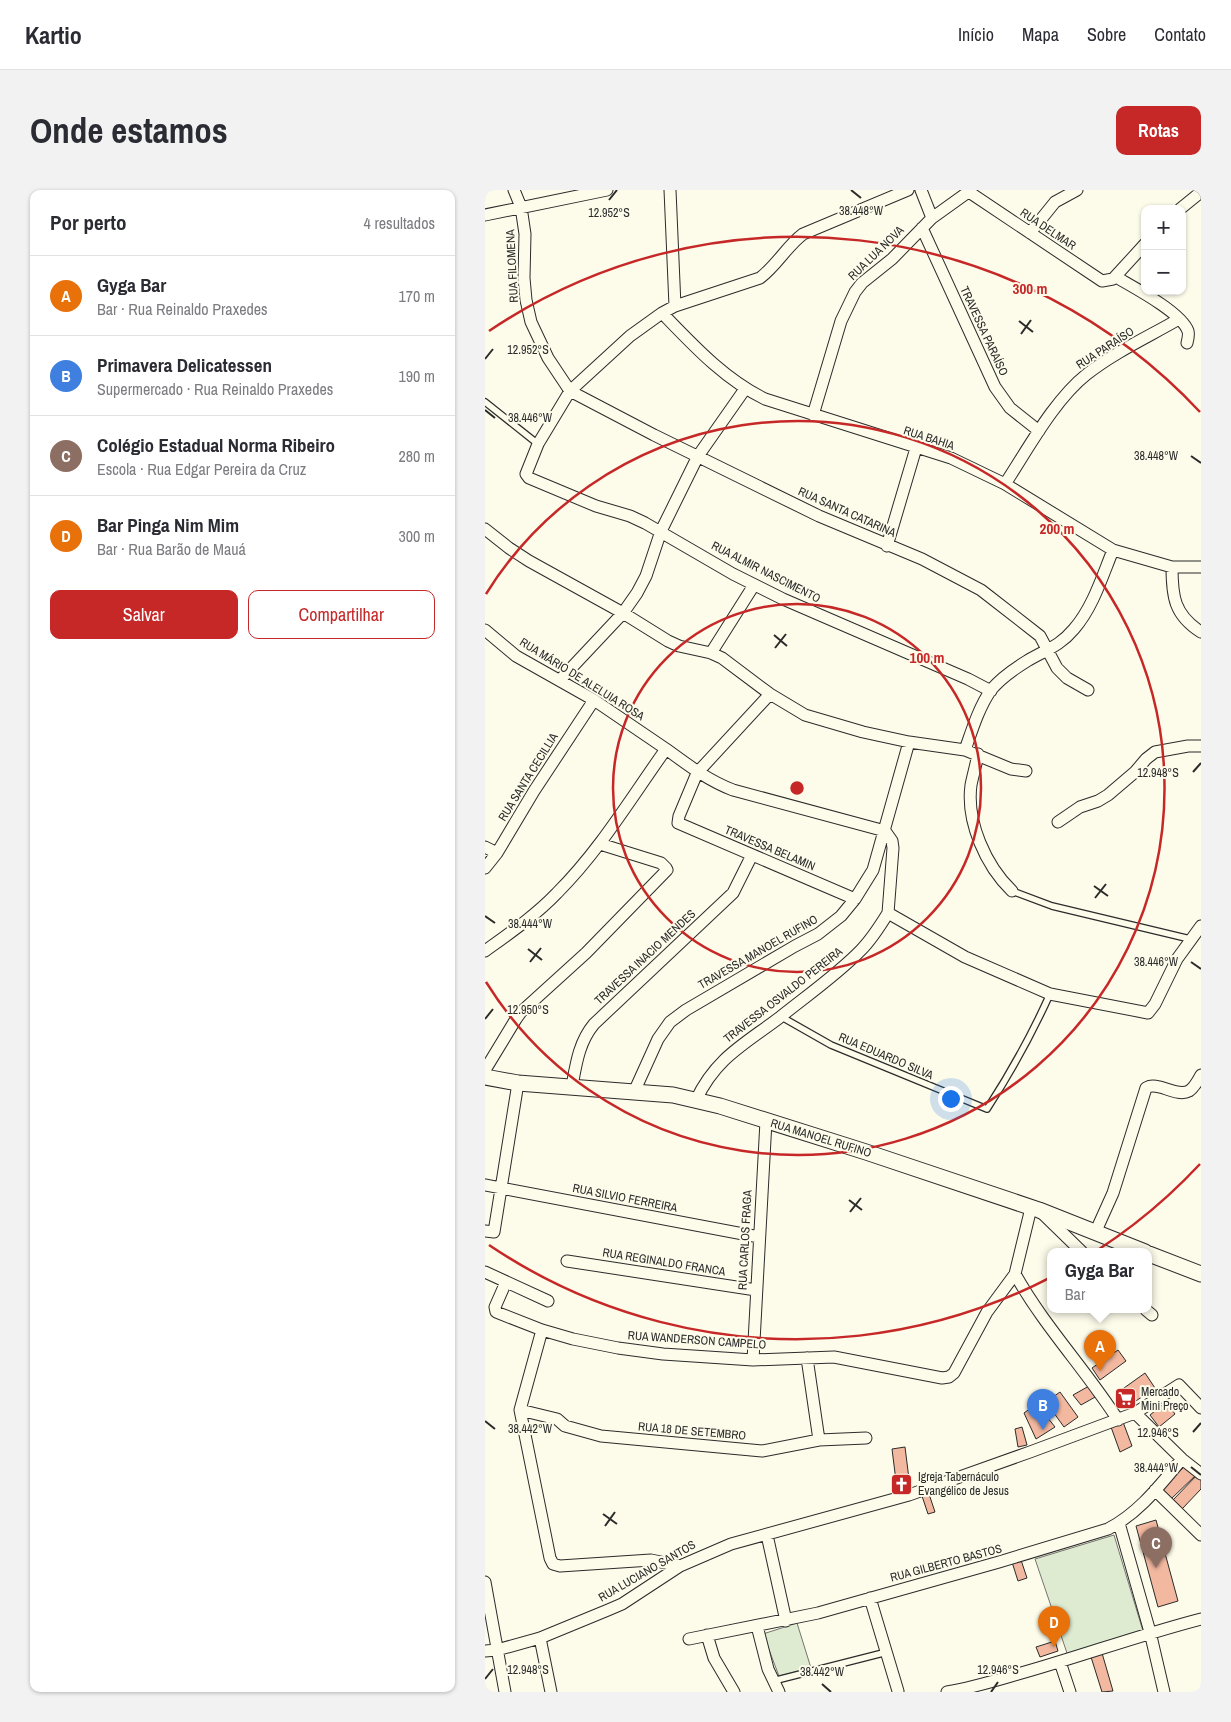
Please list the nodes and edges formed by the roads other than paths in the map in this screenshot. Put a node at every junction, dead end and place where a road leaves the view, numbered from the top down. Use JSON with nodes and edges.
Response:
{"nodes":[{"id":1,"x":514,"y":190,"type":"edge"},
{"id":2,"x":607,"y":190,"type":"edge"},
{"id":3,"x":670,"y":190,"type":"edge"},
{"id":4,"x":908,"y":190,"type":"edge"},
{"id":5,"x":921,"y":190,"type":"edge"},
{"id":6,"x":1077,"y":190,"type":"edge"},
{"id":7,"x":970,"y":191,"type":"edge"},
{"id":8,"x":1201,"y":192,"type":"edge"},
{"id":9,"x":1184,"y":205,"type":"edge"},
{"id":10,"x":521,"y":207,"type":"junction"},
{"id":11,"x":485,"y":215,"type":"edge"},
{"id":12,"x":932,"y":218,"type":"junction"},
{"id":13,"x":922,"y":228,"type":"junction"},
{"id":14,"x":1030,"y":233,"type":"junction"},
{"id":15,"x":1141,"y":249,"type":"edge"},
{"id":16,"x":1115,"y":278,"type":"junction"},
{"id":17,"x":675,"y":306,"type":"junction"},
{"id":18,"x":662,"y":313,"type":"junction"},
{"id":19,"x":1179,"y":319,"type":"junction"},
{"id":20,"x":1187,"y":343,"type":"dead end"},
{"id":21,"x":745,"y":389,"type":"junction"},
{"id":22,"x":570,"y":391,"type":"junction"},
{"id":23,"x":485,"y":402,"type":"edge"},
{"id":24,"x":813,"y":415,"type":"junction"},
{"id":25,"x":1039,"y":431,"type":"junction"},
{"id":26,"x":538,"y":444,"type":"junction"},
{"id":27,"x":916,"y":448,"type":"junction"},
{"id":28,"x":698,"y":456,"type":"junction"},
{"id":29,"x":1005,"y":484,"type":"junction"},
{"id":30,"x":485,"y":529,"type":"edge"},
{"id":31,"x":661,"y":531,"type":"junction"},
{"id":32,"x":887,"y":546,"type":"junction"},
{"id":33,"x":1113,"y":550,"type":"junction"},
{"id":34,"x":1172,"y":567,"type":"junction"},
{"id":35,"x":1201,"y":567,"type":"edge"},
{"id":36,"x":754,"y":585,"type":"junction"},
{"id":37,"x":623,"y":613,"type":"junction"},
{"id":38,"x":485,"y":630,"type":"edge"},
{"id":39,"x":1201,"y":632,"type":"edge"},
{"id":40,"x":1047,"y":652,"type":"junction"},
{"id":41,"x":711,"y":653,"type":"junction"},
{"id":42,"x":561,"y":680,"type":"junction"},
{"id":43,"x":991,"y":690,"type":"junction"},
{"id":44,"x":1088,"y":690,"type":"dead end"},
{"id":45,"x":770,"y":694,"type":"junction"},
{"id":46,"x":595,"y":700,"type":"junction"},
{"id":47,"x":909,"y":742,"type":"junction"},
{"id":48,"x":1201,"y":746,"type":"edge"},
{"id":49,"x":666,"y":749,"type":"junction"},
{"id":50,"x":965,"y":750,"type":"junction"},
{"id":51,"x":978,"y":754,"type":"junction"},
{"id":52,"x":1026,"y":771,"type":"dead end"},
{"id":53,"x":697,"y":773,"type":"junction"},
{"id":54,"x":1059,"y":822,"type":"dead end"},
{"id":55,"x":885,"y":831,"type":"junction"},
{"id":56,"x":600,"y":844,"type":"junction"},
{"id":57,"x":485,"y":847,"type":"edge"},
{"id":58,"x":497,"y":853,"type":"junction"},
{"id":59,"x":753,"y":855,"type":"junction"},
{"id":60,"x":485,"y":868,"type":"edge"},
{"id":61,"x":1012,"y":891,"type":"joint"},
{"id":62,"x":855,"y":899,"type":"junction"},
{"id":63,"x":889,"y":913,"type":"junction"},
{"id":64,"x":1201,"y":926,"type":"edge"},
{"id":65,"x":1191,"y":939,"type":"junction"},
{"id":66,"x":485,"y":951,"type":"edge"},
{"id":67,"x":1050,"y":994,"type":"junction"},
{"id":68,"x":781,"y":1016,"type":"junction"},
{"id":69,"x":485,"y":1070,"type":"edge"},
{"id":70,"x":1201,"y":1075,"type":"edge"},
{"id":71,"x":485,"y":1077,"type":"edge"},
{"id":72,"x":518,"y":1084,"type":"junction"},
{"id":73,"x":572,"y":1086,"type":"junction"},
{"id":74,"x":634,"y":1092,"type":"junction"},
{"id":75,"x":696,"y":1100,"type":"junction"},
{"id":76,"x":766,"y":1121,"type":"junction"},
{"id":77,"x":485,"y":1185,"type":"edge"},
{"id":78,"x":502,"y":1188,"type":"junction"},
{"id":79,"x":1035,"y":1209,"type":"junction"},
{"id":80,"x":485,"y":1231,"type":"edge"},
{"id":81,"x":1095,"y":1233,"type":"junction"},
{"id":82,"x":759,"y":1237,"type":"junction"},
{"id":83,"x":1078,"y":1248,"type":"edge"},
{"id":84,"x":1134,"y":1248,"type":"edge"},
{"id":85,"x":1152,"y":1255,"type":"edge"},
{"id":86,"x":567,"y":1261,"type":"dead end"},
{"id":87,"x":485,"y":1272,"type":"edge"},
{"id":88,"x":1015,"y":1274,"type":"junction"},
{"id":89,"x":1201,"y":1274,"type":"edge"},
{"id":90,"x":506,"y":1282,"type":"junction"},
{"id":91,"x":756,"y":1290,"type":"junction"},
{"id":92,"x":548,"y":1301,"type":"dead end"},
{"id":93,"x":542,"y":1330,"type":"junction"},
{"id":94,"x":807,"y":1358,"type":"junction"},
{"id":95,"x":753,"y":1360,"type":"junction"},
{"id":96,"x":1201,"y":1408,"type":"edge"},
{"id":97,"x":520,"y":1410,"type":"junction"},
{"id":98,"x":1135,"y":1413,"type":"junction"},
{"id":99,"x":1118,"y":1420,"type":"junction"},
{"id":100,"x":866,"y":1438,"type":"dead end"},
{"id":101,"x":819,"y":1440,"type":"junction"},
{"id":102,"x":1182,"y":1459,"type":"junction"},
{"id":103,"x":1201,"y":1474,"type":"edge"},
{"id":104,"x":1155,"y":1490,"type":"junction"},
{"id":105,"x":1119,"y":1523,"type":"junction"},
{"id":106,"x":767,"y":1535,"type":"junction"},
{"id":107,"x":1201,"y":1535,"type":"edge"},
{"id":108,"x":680,"y":1566,"type":"junction"},
{"id":109,"x":485,"y":1582,"type":"edge"},
{"id":110,"x":870,"y":1598,"type":"junction"},
{"id":111,"x":1201,"y":1619,"type":"edge"},
{"id":112,"x":786,"y":1621,"type":"junction"},
{"id":113,"x":757,"y":1626,"type":"junction"},
{"id":114,"x":1150,"y":1632,"type":"junction"},
{"id":115,"x":707,"y":1635,"type":"junction"},
{"id":116,"x":540,"y":1638,"type":"junction"},
{"id":117,"x":689,"y":1639,"type":"dead end"},
{"id":118,"x":497,"y":1650,"type":"junction"},
{"id":119,"x":485,"y":1651,"type":"edge"},
{"id":120,"x":887,"y":1652,"type":"junction"},
{"id":121,"x":1060,"y":1662,"type":"junction"},
{"id":122,"x":773,"y":1681,"type":"junction"},
{"id":123,"x":976,"y":1689,"type":"edge"},
{"id":124,"x":505,"y":1692,"type":"edge"},
{"id":125,"x":551,"y":1692,"type":"edge"},
{"id":126,"x":734,"y":1692,"type":"edge"},
{"id":127,"x":779,"y":1692,"type":"edge"},
{"id":128,"x":894,"y":1692,"type":"edge"},
{"id":129,"x":898,"y":1692,"type":"edge"},
{"id":130,"x":902,"y":1692,"type":"edge"},
{"id":131,"x":947,"y":1692,"type":"edge"},
{"id":132,"x":1070,"y":1692,"type":"edge"},
{"id":133,"x":1164,"y":1692,"type":"edge"}],
"edges":[{"from":1,"to":10,"type":"street","name":"RUA FILOMENA"},
{"from":2,"to":10,"type":"street"},
{"from":3,"to":17,"type":"street"},
{"from":4,"to":17,"type":"street"},
{"from":5,"to":12,"type":"street"},
{"from":6,"to":14,"type":"street"},
{"from":7,"to":12,"type":"street","name":"RUA LUA NOVA"},
{"from":7,"to":14,"type":"street","name":"RUA DELMAR"},
{"from":8,"to":9,"type":"street"},
{"from":10,"to":11,"type":"street"},
{"from":10,"to":22,"type":"street","name":"RUA FILOMENA"},
{"from":12,"to":13,"type":"street","name":"RUA LUA NOVA"},
{"from":13,"to":24,"type":"street","name":"RUA LUA NOVA"},
{"from":13,"to":25,"type":"street","name":"TRAVESSA PARAÍSO"},
{"from":14,"to":16,"type":"street","name":"RUA DELMAR"},
{"from":15,"to":16,"type":"street"},
{"from":16,"to":19,"type":"street","name":"RUA DELMAR"},
{"from":17,"to":18,"type":"street"},
{"from":18,"to":21,"type":"street","name":"RUA BAHIA"},
{"from":18,"to":22,"type":"street"},
{"from":19,"to":20,"type":"street"},
{"from":19,"to":25,"type":"street","name":"RUA PARAÍSO"},
{"from":21,"to":24,"type":"street","name":"RUA BAHIA"},
{"from":21,"to":28,"type":"street"},
{"from":22,"to":26,"type":"street"},
{"from":22,"to":28,"type":"street","name":"RUA SANTA CATARINA"},
{"from":23,"to":26,"type":"lane"},
{"from":24,"to":27,"type":"street","name":"RUA BAHIA"},
{"from":25,"to":29,"type":"street","name":"RUA PARAÍSO"},
{"from":26,"to":31,"type":"street","name":"RUA ALMIR NASCIMENTO"},
{"from":27,"to":29,"type":"street","name":"RUA BAHIA"},
{"from":27,"to":32,"type":"street"},
{"from":28,"to":31,"type":"street"},
{"from":28,"to":32,"type":"street","name":"RUA SANTA CATARINA"},
{"from":29,"to":33,"type":"street","name":"RUA BAHIA"},
{"from":30,"to":37,"type":"street"},
{"from":31,"to":36,"type":"street","name":"RUA ALMIR NASCIMENTO"},
{"from":31,"to":37,"type":"street"},
{"from":32,"to":40,"type":"street","name":"RUA SANTA CATARINA"},
{"from":33,"to":34,"type":"street","name":"RUA BAHIA"},
{"from":33,"to":40,"type":"street"},
{"from":34,"to":35,"type":"street","name":"RUA BAHIA"},
{"from":34,"to":39,"type":"street"},
{"from":36,"to":41,"type":"street"},
{"from":36,"to":43,"type":"street","name":"RUA ALMIR NASCIMENTO"},
{"from":37,"to":41,"type":"street"},
{"from":37,"to":42,"type":"street"},
{"from":38,"to":42,"type":"street","name":"RUA MÁRIO DE ALELUIA ROSA"},
{"from":40,"to":43,"type":"street"},
{"from":40,"to":44,"type":"street","name":"RUA SANTA CATARINA"},
{"from":41,"to":45,"type":"street"},
{"from":42,"to":46,"type":"street","name":"RUA MÁRIO DE ALELUIA ROSA"},
{"from":43,"to":50,"type":"street"},
{"from":45,"to":47,"type":"street"},
{"from":45,"to":53,"type":"street"},
{"from":46,"to":49,"type":"street","name":"RUA MÁRIO DE ALELUIA ROSA"},
{"from":46,"to":58,"type":"street","name":"RUA SANTA CECILLIA"},
{"from":47,"to":50,"type":"street"},
{"from":47,"to":55,"type":"street","name":"TRAVESSA MANOEL RUFINO"},
{"from":48,"to":54,"type":"street"},
{"from":49,"to":53,"type":"street","name":"RUA MÁRIO DE ALELUIA ROSA"},
{"from":49,"to":56,"type":"street"},
{"from":50,"to":51,"type":"street"},
{"from":51,"to":52,"type":"street"},
{"from":51,"to":61,"type":"street"},
{"from":53,"to":55,"type":"street","name":"RUA MÁRIO DE ALELUIA ROSA"},
{"from":53,"to":59,"type":"street","name":"TRAVESSA BELAMIN"},
{"from":55,"to":62,"type":"street","name":"TRAVESSA MANOEL RUFINO"},
{"from":55,"to":63,"type":"street"},
{"from":56,"to":66,"type":"street"},
{"from":56,"to":69,"type":"street"},
{"from":57,"to":58,"type":"street"},
{"from":58,"to":60,"type":"street","name":"RUA SANTA CECILLIA"},
{"from":59,"to":62,"type":"street","name":"TRAVESSA BELAMIN"},
{"from":59,"to":73,"type":"street","name":"TRAVESSA INACIO MENDES"},
{"from":61,"to":65,"type":"lane"},
{"from":62,"to":74,"type":"street","name":"TRAVESSA MANOEL RUFINO"},
{"from":63,"to":67,"type":"street"},
{"from":63,"to":68,"type":"street","name":"TRAVESSA OSVALDO PEREIRA"},
{"from":64,"to":65,"type":"street"},
{"from":65,"to":67,"type":"street"},
{"from":67,"to":68,"type":"lane","name":"RUA EDUARDO SILVA"},
{"from":68,"to":75,"type":"street","name":"TRAVESSA OSVALDO PEREIRA"},
{"from":70,"to":81,"type":"street"},
{"from":71,"to":72,"type":"main road","name":"RUA MANOEL RUFINO"},
{"from":72,"to":73,"type":"main road","name":"RUA MANOEL RUFINO"},
{"from":72,"to":78,"type":"street"},
{"from":73,"to":74,"type":"main road","name":"RUA MANOEL RUFINO"},
{"from":74,"to":75,"type":"main road","name":"RUA MANOEL RUFINO"},
{"from":75,"to":76,"type":"main road","name":"RUA MANOEL RUFINO"},
{"from":76,"to":79,"type":"main road","name":"RUA MANOEL RUFINO"},
{"from":76,"to":82,"type":"street","name":"RUA CARLOS FRAGA"},
{"from":77,"to":78,"type":"street","name":"RUA SILVIO FERREIRA"},
{"from":78,"to":80,"type":"street"},
{"from":78,"to":82,"type":"street","name":"RUA SILVIO FERREIRA"},
{"from":79,"to":81,"type":"main road","name":"RUA MANOEL RUFINO"},
{"from":79,"to":83,"type":"street"},
{"from":79,"to":88,"type":"street"},
{"from":81,"to":84,"type":"main road","name":"RUA MANOEL RUFINO"},
{"from":82,"to":91,"type":"street","name":"RUA CARLOS FRAGA"},
{"from":85,"to":89,"type":"main road"},
{"from":86,"to":91,"type":"street","name":"RUA REGINALDO FRANCA"},
{"from":87,"to":90,"type":"street"},
{"from":88,"to":94,"type":"street","name":"RUA WANDERSON CAMPELO"},
{"from":88,"to":99,"type":"street"},
{"from":90,"to":92,"type":"street"},
{"from":90,"to":93,"type":"street","name":"RUA WANDERSON CAMPELO"},
{"from":91,"to":95,"type":"street","name":"RUA CARLOS FRAGA"},
{"from":93,"to":95,"type":"street","name":"RUA WANDERSON CAMPELO"},
{"from":93,"to":97,"type":"street"},
{"from":94,"to":95,"type":"street","name":"RUA WANDERSON CAMPELO"},
{"from":94,"to":101,"type":"street"},
{"from":96,"to":98,"type":"street","name":"RUA LUCIANO SANTOS"},
{"from":97,"to":101,"type":"street","name":"RUA 18 DE SETEMBRO"},
{"from":97,"to":108,"type":"street"},
{"from":98,"to":99,"type":"street","name":"RUA LUCIANO SANTOS"},
{"from":98,"to":102,"type":"street"},
{"from":99,"to":106,"type":"street","name":"RUA LUCIANO SANTOS"},
{"from":100,"to":101,"type":"street","name":"RUA 18 DE SETEMBRO"},
{"from":102,"to":103,"type":"street"},
{"from":102,"to":104,"type":"street","name":"RUA GILBERTO BASTOS"},
{"from":104,"to":105,"type":"street","name":"RUA GILBERTO BASTOS"},
{"from":104,"to":107,"type":"street"},
{"from":105,"to":110,"type":"street","name":"RUA GILBERTO BASTOS"},
{"from":105,"to":114,"type":"street"},
{"from":106,"to":108,"type":"street","name":"RUA LUCIANO SANTOS"},
{"from":106,"to":112,"type":"street"},
{"from":108,"to":116,"type":"street","name":"RUA LUCIANO SANTOS"},
{"from":109,"to":118,"type":"street"},
{"from":110,"to":112,"type":"street","name":"RUA GILBERTO BASTOS"},
{"from":110,"to":120,"type":"street"},
{"from":111,"to":114,"type":"street"},
{"from":112,"to":113,"type":"street","name":"RUA GILBERTO BASTOS"},
{"from":113,"to":115,"type":"street","name":"RUA GILBERTO BASTOS"},
{"from":113,"to":122,"type":"street"},
{"from":114,"to":121,"type":"street"},
{"from":114,"to":133,"type":"street"},
{"from":115,"to":117,"type":"street","name":"RUA GILBERTO BASTOS"},
{"from":115,"to":126,"type":"street"},
{"from":116,"to":118,"type":"street","name":"RUA LUCIANO SANTOS"},
{"from":116,"to":125,"type":"street"},
{"from":118,"to":119,"type":"street","name":"RUA LUCIANO SANTOS"},
{"from":118,"to":124,"type":"street"},
{"from":120,"to":122,"type":"lane"},
{"from":120,"to":129,"type":"street"},
{"from":121,"to":123,"type":"street"},
{"from":121,"to":132,"type":"street"},
{"from":122,"to":127,"type":"street"},
{"from":123,"to":131,"type":"street"},
{"from":128,"to":129,"type":"street"},
{"from":129,"to":130,"type":"street"}]}
